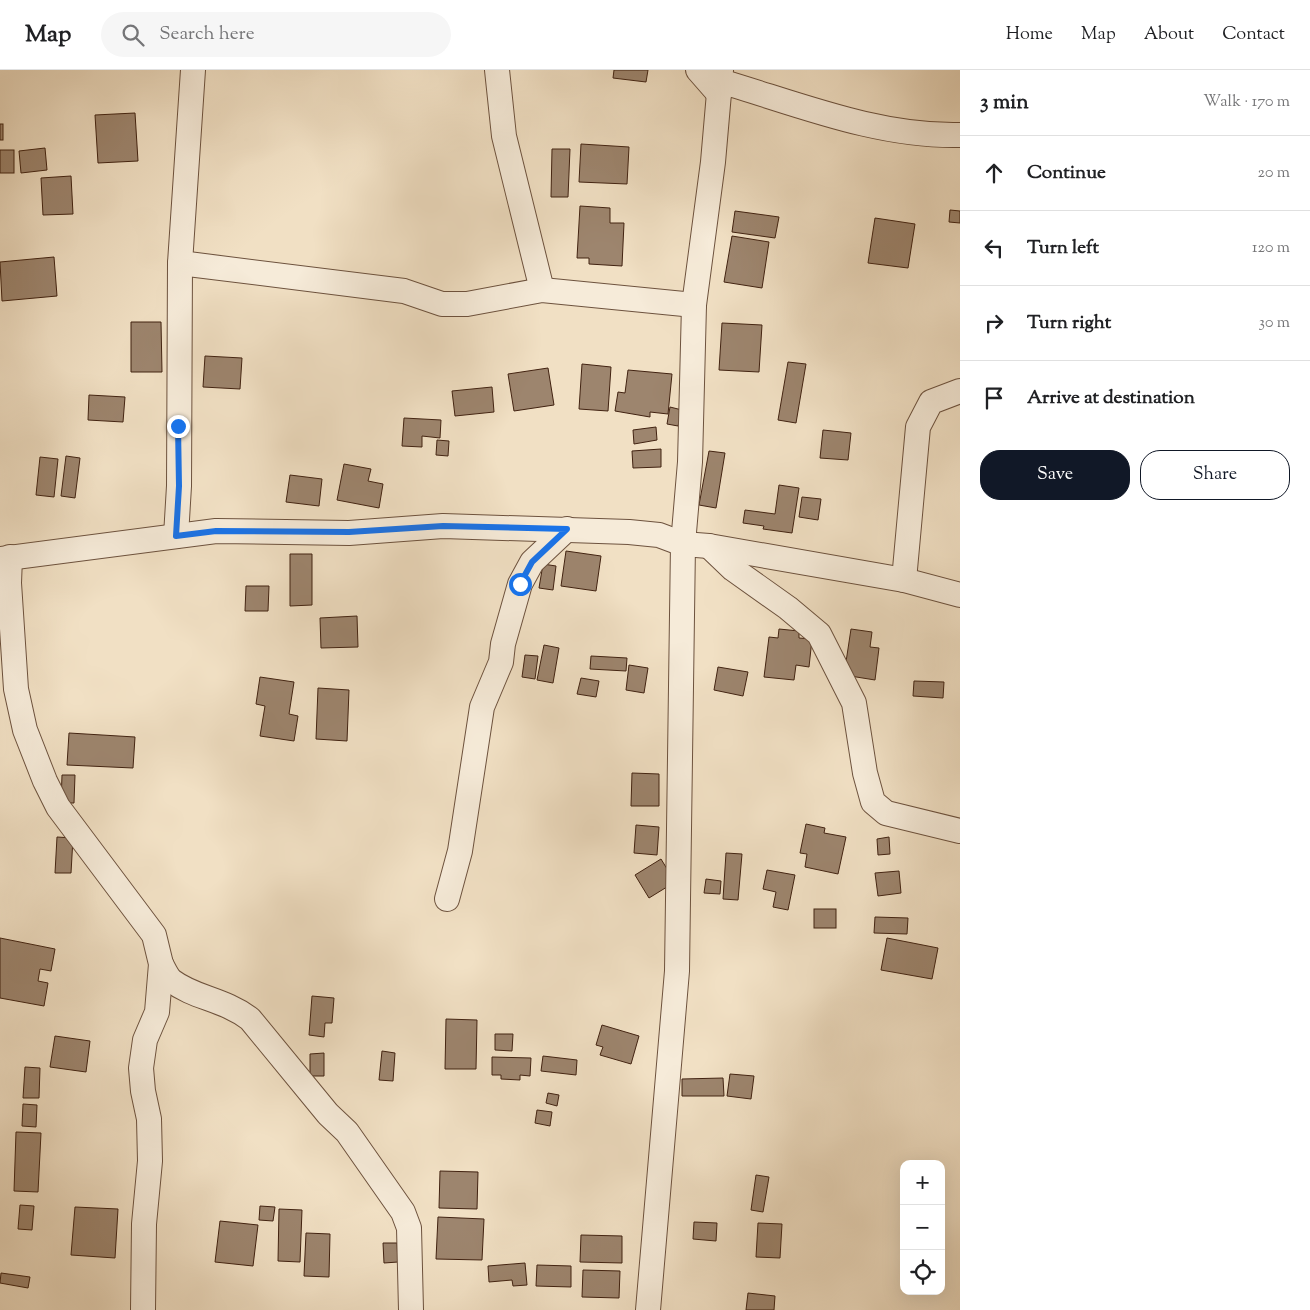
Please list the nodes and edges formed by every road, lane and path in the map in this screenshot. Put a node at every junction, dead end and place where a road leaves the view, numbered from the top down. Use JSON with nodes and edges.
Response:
{"nodes":[{"id":1,"x":193,"y":70,"type":"edge"},
{"id":2,"x":497,"y":70,"type":"edge"},
{"id":3,"x":698,"y":70,"type":"edge"},
{"id":4,"x":720,"y":82,"type":"edge"},
{"id":5,"x":960,"y":135,"type":"edge"},
{"id":6,"x":180,"y":262,"type":"junction"},
{"id":7,"x":542,"y":290,"type":"junction"},
{"id":8,"x":694,"y":305,"type":"junction"},
{"id":9,"x":960,"y":391,"type":"edge"},
{"id":10,"x":567,"y":529,"type":"junction"},
{"id":11,"x":176,"y":536,"type":"junction"},
{"id":12,"x":684,"y":544,"type":"junction"},
{"id":13,"x":709,"y":546,"type":"junction"},
{"id":14,"x":5,"y":558,"type":"edge"},
{"id":15,"x":904,"y":580,"type":"junction"},
{"id":16,"x":960,"y":595,"type":"edge"},
{"id":17,"x":960,"y":831,"type":"edge"},
{"id":18,"x":447,"y":899,"type":"dead end"},
{"id":19,"x":161,"y":964,"type":"junction"},
{"id":20,"x":143,"y":1310,"type":"edge"},
{"id":21,"x":411,"y":1310,"type":"edge"},
{"id":22,"x":648,"y":1310,"type":"edge"}],
"edges":[{"from":1,"to":6,"type":"street"},
{"from":2,"to":7,"type":"street"},
{"from":3,"to":4,"type":"street"},
{"from":4,"to":5,"type":"street"},
{"from":4,"to":8,"type":"street"},
{"from":6,"to":7,"type":"street"},
{"from":6,"to":11,"type":"street"},
{"from":7,"to":8,"type":"street"},
{"from":8,"to":12,"type":"street"},
{"from":9,"to":15,"type":"street"},
{"from":10,"to":11,"type":"street"},
{"from":10,"to":12,"type":"street"},
{"from":10,"to":18,"type":"street"},
{"from":11,"to":14,"type":"street"},
{"from":12,"to":13,"type":"street"},
{"from":12,"to":22,"type":"street"},
{"from":13,"to":15,"type":"street"},
{"from":13,"to":17,"type":"street"},
{"from":14,"to":19,"type":"street"},
{"from":15,"to":16,"type":"street"},
{"from":19,"to":20,"type":"street"},
{"from":19,"to":21,"type":"street"}]}
